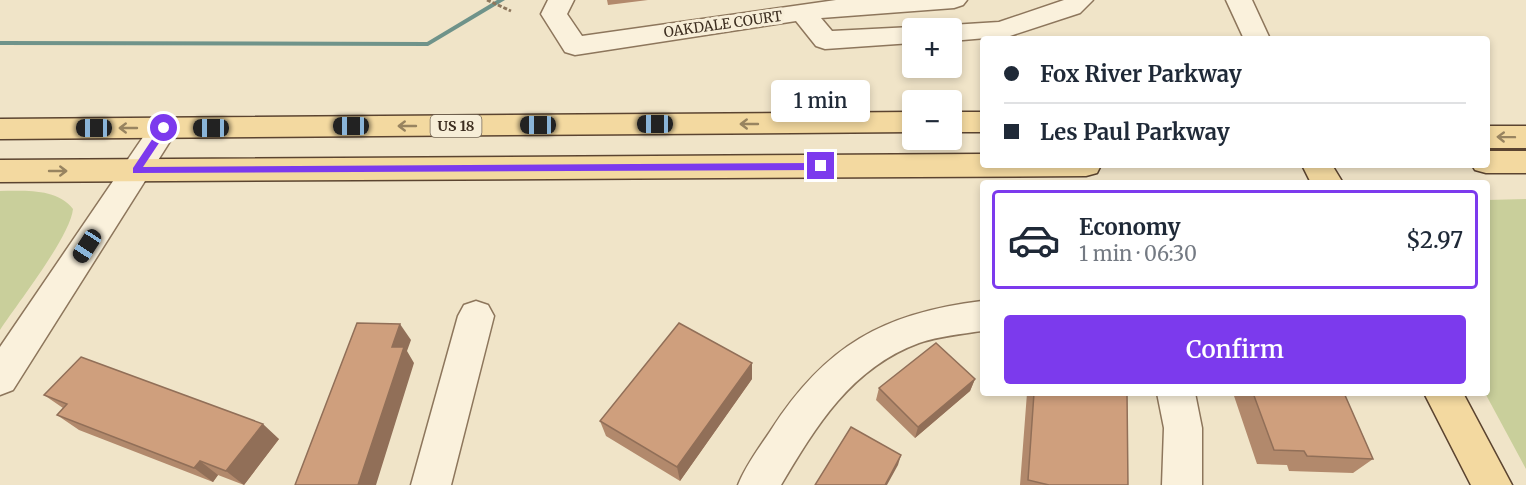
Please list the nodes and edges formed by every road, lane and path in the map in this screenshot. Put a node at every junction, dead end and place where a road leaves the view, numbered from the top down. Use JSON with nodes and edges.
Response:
{"nodes":[{"id":1,"x":487,"y":0,"type":"edge"},
{"id":2,"x":561,"y":0,"type":"edge"},
{"id":3,"x":954,"y":0,"type":"edge"},
{"id":4,"x":1239,"y":0,"type":"edge"},
{"id":5,"x":1076,"y":1,"type":"edge"},
{"id":6,"x":511,"y":11,"type":"dead end"},
{"id":7,"x":803,"y":12,"type":"junction"},
{"id":8,"x":962,"y":32,"type":"edge"},
{"id":9,"x":902,"y":36,"type":"edge"},
{"id":10,"x":1256,"y":36,"type":"edge"},
{"id":11,"x":1526,"y":117,"type":"edge"},
{"id":12,"x":1490,"y":118,"type":"edge"},
{"id":13,"x":902,"y":122,"type":"edge"},
{"id":14,"x":962,"y":122,"type":"edge"},
{"id":15,"x":980,"y":122,"type":"edge"},
{"id":16,"x":164,"y":128,"type":"junction"},
{"id":17,"x":0,"y":129,"type":"edge"},
{"id":18,"x":1490,"y":137,"type":"edge"},
{"id":19,"x":1526,"y":137,"type":"edge"},
{"id":20,"x":980,"y":146,"type":"edge"},
{"id":21,"x":1490,"y":162,"type":"edge"},
{"id":22,"x":1526,"y":162,"type":"edge"},
{"id":23,"x":980,"y":165,"type":"edge"},
{"id":24,"x":845,"y":166,"type":"junction"},
{"id":25,"x":136,"y":170,"type":"junction"},
{"id":26,"x":0,"y":171,"type":"edge"},
{"id":27,"x":476,"y":316,"type":"dead end"},
{"id":28,"x":980,"y":316,"type":"edge"},
{"id":29,"x":0,"y":378,"type":"edge"},
{"id":30,"x":1177,"y":396,"type":"edge"},
{"id":31,"x":1445,"y":396,"type":"edge"},
{"id":32,"x":431,"y":485,"type":"edge"},
{"id":33,"x":758,"y":485,"type":"edge"},
{"id":34,"x":1182,"y":485,"type":"edge"},
{"id":35,"x":1492,"y":485,"type":"edge"}],
"edges":[{"from":1,"to":6,"type":"path"},
{"from":2,"to":7,"type":"street","name":"OAKDALE COURT"},
{"from":3,"to":7,"type":"street"},
{"from":4,"to":10,"type":"street"},
{"from":5,"to":8,"type":"street"},
{"from":7,"to":9,"type":"street","name":"OAKDALE COURT"},
{"from":11,"to":12,"type":"main road"},
{"from":13,"to":16,"type":"main road","number":"US 18","one_way":true},
{"from":14,"to":15,"type":"main road"},
{"from":16,"to":17,"type":"main road","number":"US 18","one_way":true},
{"from":16,"to":25,"type":"street"},
{"from":19,"to":18,"type":"main road","one_way":true},
{"from":20,"to":24,"type":"main road"},
{"from":21,"to":22,"type":"main road"},
{"from":23,"to":24,"type":"main road"},
{"from":24,"to":25,"type":"main road"},
{"from":26,"to":25,"type":"main road","one_way":true},
{"from":25,"to":29,"type":"street"},
{"from":27,"to":32,"type":"street"},
{"from":28,"to":33,"type":"street"},
{"from":30,"to":34,"type":"street"},
{"from":31,"to":35,"type":"main road"}]}
